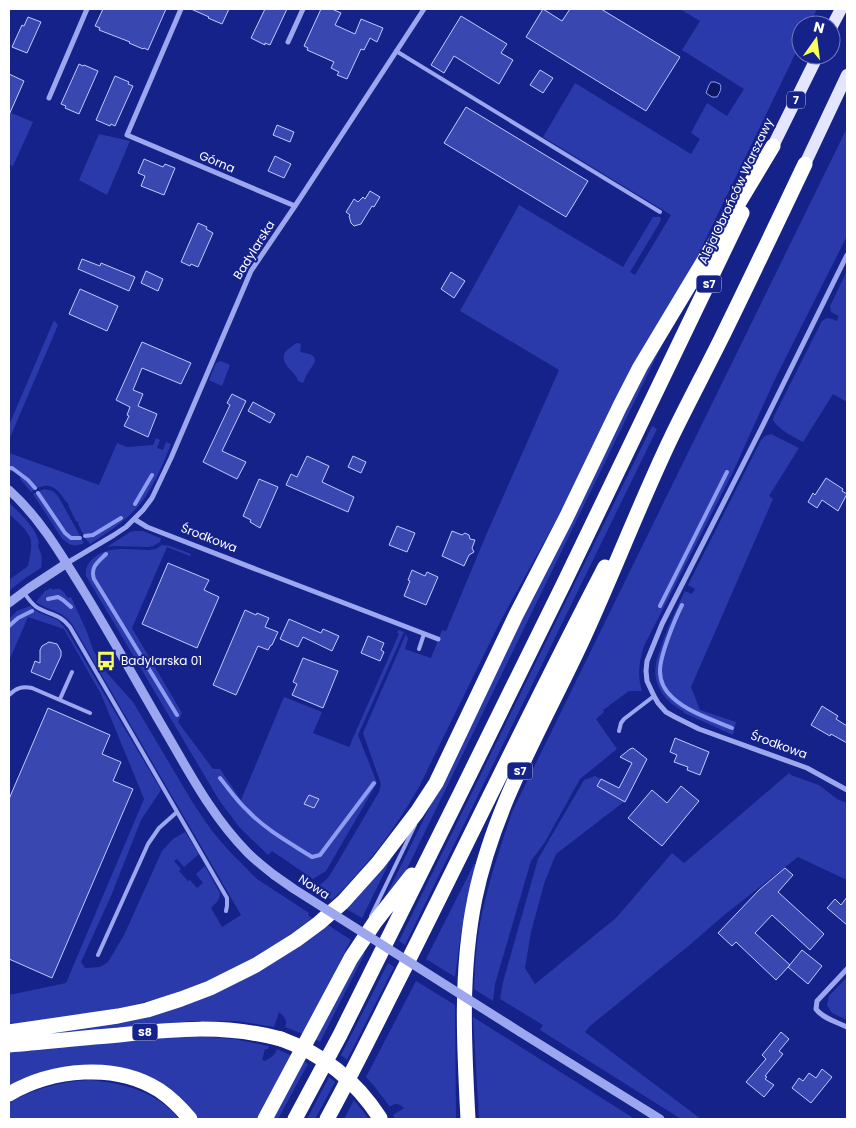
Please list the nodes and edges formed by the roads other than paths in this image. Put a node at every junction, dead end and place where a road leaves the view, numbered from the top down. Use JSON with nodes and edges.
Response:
{"nodes":[{"id":1,"x":86,"y":9,"type":"edge"},
{"id":2,"x":181,"y":9,"type":"edge"},
{"id":3,"x":303,"y":9,"type":"edge"},
{"id":4,"x":424,"y":9,"type":"edge"},
{"id":5,"x":288,"y":42,"type":"dead end"},
{"id":6,"x":396,"y":51,"type":"junction"},
{"id":7,"x":813,"y":65,"type":"edge"},
{"id":8,"x":847,"y":76,"type":"edge"},
{"id":9,"x":48,"y":98,"type":"dead end"},
{"id":10,"x":773,"y":146,"type":"junction"},
{"id":11,"x":805,"y":164,"type":"joint"},
{"id":12,"x":295,"y":206,"type":"junction"},
{"id":13,"x":660,"y":212,"type":"dead end"},
{"id":14,"x":847,"y":255,"type":"edge"},
{"id":15,"x":669,"y":442,"type":"junction"},
{"id":16,"x":9,"y":490,"type":"edge"},
{"id":17,"x":134,"y":520,"type":"junction"},
{"id":18,"x":67,"y":563,"type":"junction"},
{"id":19,"x":23,"y":592,"type":"junction"},
{"id":20,"x":9,"y":603,"type":"edge"},
{"id":21,"x":424,"y":634,"type":"junction"},
{"id":22,"x":438,"y":638,"type":"dead end"},
{"id":23,"x":419,"y":649,"type":"dead end"},
{"id":24,"x":72,"y":672,"type":"dead end"},
{"id":25,"x":9,"y":695,"type":"edge"},
{"id":26,"x":654,"y":696,"type":"junction"},
{"id":27,"x":60,"y":699,"type":"junction"},
{"id":28,"x":90,"y":713,"type":"dead end"},
{"id":29,"x":619,"y":731,"type":"dead end"},
{"id":30,"x":436,"y":783,"type":"junction"},
{"id":31,"x":847,"y":790,"type":"edge"},
{"id":32,"x":177,"y":812,"type":"junction"},
{"id":33,"x":421,"y":814,"type":"dead end"},
{"id":34,"x":417,"y":822,"type":"dead end"},
{"id":35,"x":436,"y":841,"type":"junction"},
{"id":36,"x":226,"y":911,"type":"dead end"},
{"id":37,"x":98,"y":955,"type":"dead end"},
{"id":38,"x":351,"y":958,"type":"junction"},
{"id":39,"x":847,"y":969,"type":"edge"},
{"id":40,"x":847,"y":1027,"type":"edge"},
{"id":41,"x":9,"y":1032,"type":"edge"},
{"id":42,"x":9,"y":1046,"type":"edge"},
{"id":43,"x":9,"y":1094,"type":"edge"},
{"id":44,"x":190,"y":1119,"type":"edge"},
{"id":45,"x":265,"y":1119,"type":"edge"},
{"id":46,"x":295,"y":1119,"type":"edge"},
{"id":47,"x":327,"y":1119,"type":"edge"},
{"id":48,"x":381,"y":1119,"type":"edge"},
{"id":49,"x":468,"y":1119,"type":"edge"},
{"id":50,"x":660,"y":1119,"type":"edge"}],
"edges":[{"from":1,"to":9,"type":"street"},
{"from":2,"to":12,"type":"street","name":"Górna"},
{"from":3,"to":5,"type":"street"},
{"from":4,"to":6,"type":"street","name":"Badylarska"},
{"from":6,"to":12,"type":"street","name":"Badylarska"},
{"from":6,"to":13,"type":"lane"},
{"from":7,"to":10,"type":"main road","name":"Aleja Obrońców Warszawy","number":"7"},
{"from":8,"to":11,"type":"main road"},
{"from":10,"to":30,"type":"highway"},
{"from":10,"to":35,"type":"highway","name":"Aleja Obrońców Warszawy","number":"S7"},
{"from":11,"to":15,"type":"highway","number":"S7"},
{"from":12,"to":17,"type":"street","name":"Badylarska"},
{"from":14,"to":26,"type":"street"},
{"from":15,"to":47,"type":"highway"},
{"from":15,"to":49,"type":"highway","number":"S7"},
{"from":16,"to":18,"type":"street"},
{"from":17,"to":18,"type":"street"},
{"from":17,"to":21,"type":"street","name":"Środkowa"},
{"from":18,"to":19,"type":"street"},
{"from":18,"to":50,"type":"street","name":"Nowa","bridge":true},
{"from":19,"to":20,"type":"street"},
{"from":19,"to":32,"type":"lane"},
{"from":21,"to":22,"type":"street","name":"Środkowa"},
{"from":21,"to":23,"type":"lane"},
{"from":24,"to":27,"type":"lane"},
{"from":25,"to":27,"type":"lane"},
{"from":26,"to":29,"type":"lane"},
{"from":26,"to":31,"type":"street","name":"Środkowa"},
{"from":27,"to":28,"type":"lane"},
{"from":30,"to":33,"type":"lane"},
{"from":30,"to":41,"type":"highway"},
{"from":32,"to":36,"type":"lane"},
{"from":32,"to":37,"type":"lane"},
{"from":34,"to":38,"type":"lane"},
{"from":35,"to":38,"type":"highway","number":"S7"},
{"from":35,"to":46,"type":"highway"},
{"from":38,"to":45,"type":"highway","number":"S7"},
{"from":39,"to":40,"type":"street"},
{"from":42,"to":48,"type":"highway","number":"S8","bridge":true},
{"from":43,"to":44,"type":"highway"}]}
